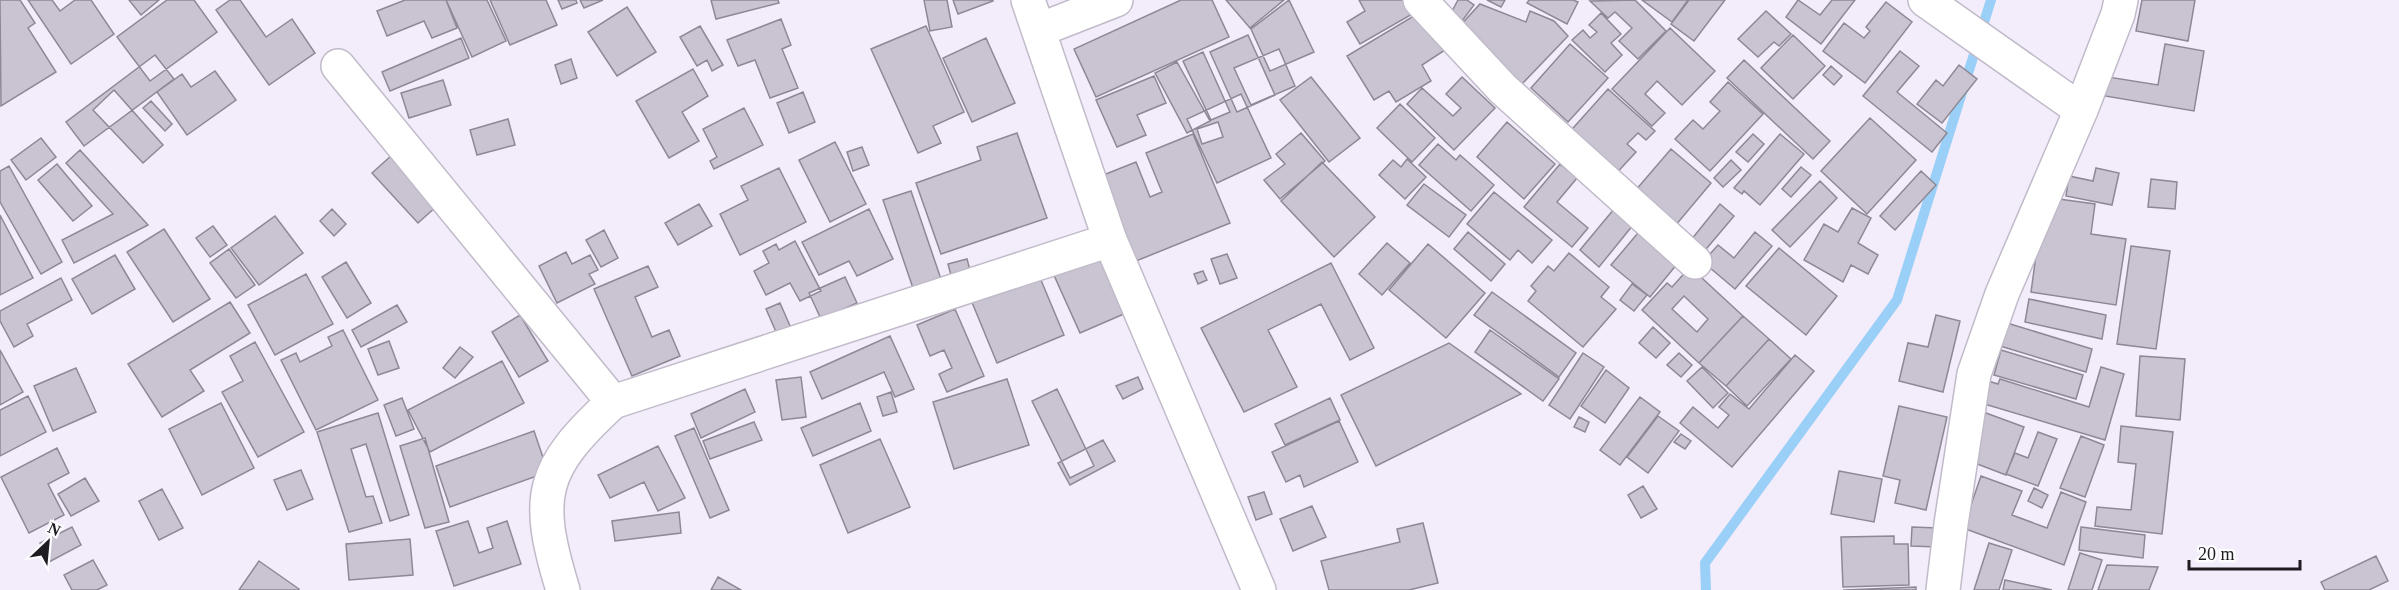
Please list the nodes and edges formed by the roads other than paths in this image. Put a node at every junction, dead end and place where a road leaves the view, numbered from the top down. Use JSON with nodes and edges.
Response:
{"nodes":[{"id":1,"x":1116,"y":0,"type":"edge"},
{"id":2,"x":1420,"y":0,"type":"edge"},
{"id":3,"x":1925,"y":0,"type":"edge"},
{"id":4,"x":2121,"y":0,"type":"edge"},
{"id":5,"x":1033,"y":15,"type":"edge"},
{"id":6,"x":338,"y":66,"type":"dead end"},
{"id":7,"x":2081,"y":110,"type":"junction"},
{"id":8,"x":1110,"y":240,"type":"junction"},
{"id":9,"x":1695,"y":262,"type":"dead end"},
{"id":10,"x":613,"y":402,"type":"junction"},
{"id":11,"x":563,"y":590,"type":"edge"},
{"id":12,"x":1259,"y":590,"type":"edge"},
{"id":13,"x":1943,"y":590,"type":"edge"}],
"edges":[{"from":1,"to":5,"type":"street"},
{"from":2,"to":9,"type":"street"},
{"from":3,"to":7,"type":"street"},
{"from":4,"to":7,"type":"street"},
{"from":5,"to":8,"type":"street"},
{"from":6,"to":10,"type":"street"},
{"from":7,"to":13,"type":"street"},
{"from":8,"to":10,"type":"street"},
{"from":8,"to":12,"type":"street"},
{"from":10,"to":11,"type":"street"}]}
